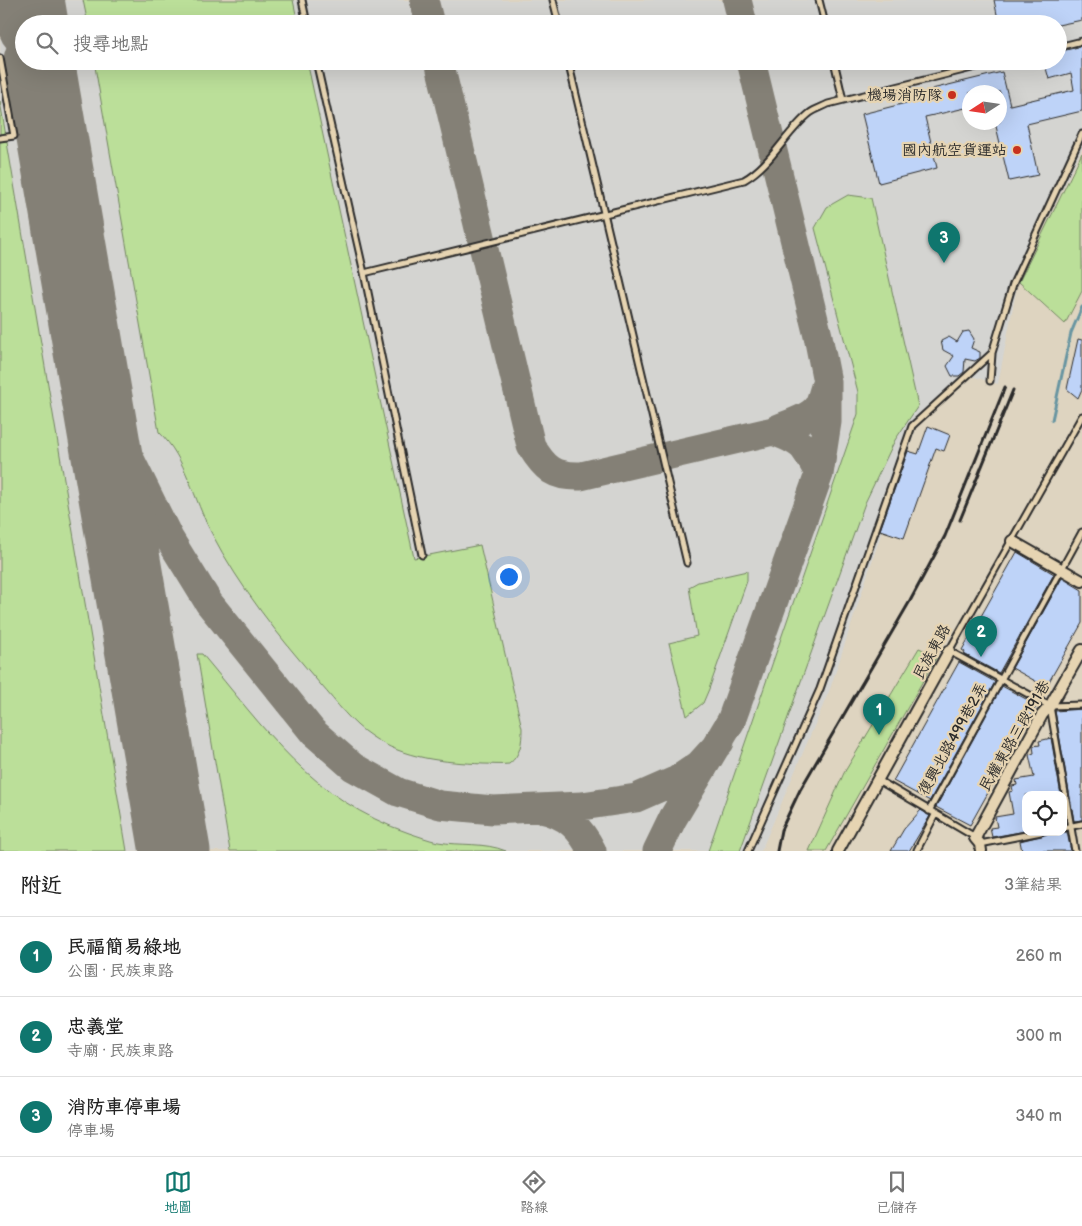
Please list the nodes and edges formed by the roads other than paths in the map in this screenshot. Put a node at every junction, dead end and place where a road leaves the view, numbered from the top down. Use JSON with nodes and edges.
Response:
{"nodes":[{"id":1,"x":302,"y":0,"type":"edge"},
{"id":2,"x":553,"y":0,"type":"edge"},
{"id":3,"x":819,"y":0,"type":"edge"},
{"id":4,"x":306,"y":15,"type":"edge"},
{"id":5,"x":557,"y":15,"type":"edge"},
{"id":6,"x":823,"y":15,"type":"edge"},
{"id":7,"x":1082,"y":41,"type":"edge"},
{"id":8,"x":1067,"y":44,"type":"edge"},
{"id":9,"x":0,"y":58,"type":"edge"},
{"id":10,"x":318,"y":70,"type":"edge"},
{"id":11,"x":570,"y":70,"type":"edge"},
{"id":12,"x":836,"y":70,"type":"edge"},
{"id":13,"x":964,"y":70,"type":"edge"},
{"id":14,"x":843,"y":100,"type":"junction"},
{"id":15,"x":1082,"y":134,"type":"edge"},
{"id":16,"x":0,"y":138,"type":"edge"},
{"id":17,"x":605,"y":213,"type":"junction"},
{"id":18,"x":364,"y":273,"type":"junction"},
{"id":19,"x":992,"y":353,"type":"junction"},
{"id":20,"x":990,"y":381,"type":"dead end"},
{"id":21,"x":1082,"y":416,"type":"edge"},
{"id":22,"x":1082,"y":532,"type":"edge"},
{"id":23,"x":1012,"y":541,"type":"junction"},
{"id":24,"x":422,"y":555,"type":"dead end"},
{"id":25,"x":687,"y":563,"type":"dead end"},
{"id":26,"x":1061,"y":570,"type":"junction"},
{"id":27,"x":1082,"y":581,"type":"edge"},
{"id":28,"x":1082,"y":650,"type":"edge"},
{"id":29,"x":949,"y":651,"type":"junction"},
{"id":30,"x":1000,"y":680,"type":"junction"},
{"id":31,"x":1082,"y":705,"type":"edge"},
{"id":32,"x":1050,"y":706,"type":"junction"},
{"id":33,"x":878,"y":780,"type":"junction"},
{"id":34,"x":928,"y":810,"type":"junction"},
{"id":35,"x":935,"y":815,"type":"junction"},
{"id":36,"x":1082,"y":824,"type":"edge"},
{"id":37,"x":1071,"y":826,"type":"junction"},
{"id":38,"x":1067,"y":827,"type":"edge"},
{"id":39,"x":1022,"y":836,"type":"edge"},
{"id":40,"x":979,"y":844,"type":"edge"},
{"id":41,"x":917,"y":850,"type":"edge"},
{"id":42,"x":748,"y":851,"type":"edge"},
{"id":43,"x":838,"y":851,"type":"edge"},
{"id":44,"x":1076,"y":851,"type":"edge"}],
"edges":[{"from":1,"to":4,"type":"lane"},
{"from":2,"to":5,"type":"lane"},
{"from":3,"to":6,"type":"lane"},
{"from":7,"to":8,"type":"lane"},
{"from":9,"to":16,"type":"lane"},
{"from":10,"to":18,"type":"lane"},
{"from":11,"to":17,"type":"lane"},
{"from":12,"to":14,"type":"lane"},
{"from":13,"to":14,"type":"lane"},
{"from":14,"to":17,"type":"lane"},
{"from":15,"to":19,"type":"lane"},
{"from":17,"to":18,"type":"lane"},
{"from":17,"to":25,"type":"lane"},
{"from":18,"to":24,"type":"lane"},
{"from":19,"to":20,"type":"lane"},
{"from":19,"to":42,"type":"lane"},
{"from":21,"to":23,"type":"lane","name":"民族東路"},
{"from":22,"to":26,"type":"lane","name":"復興北路499巷2弄"},
{"from":23,"to":26,"type":"street"},
{"from":23,"to":29,"type":"lane","name":"民族東路"},
{"from":26,"to":27,"type":"street"},
{"from":26,"to":30,"type":"lane","name":"復興北路499巷2弄"},
{"from":28,"to":32,"type":"street","name":"民權東路三段191巷"},
{"from":29,"to":30,"type":"lane"},
{"from":29,"to":33,"type":"street","name":"民族東路"},
{"from":30,"to":32,"type":"lane"},
{"from":30,"to":34,"type":"lane","name":"復興北路499巷2弄"},
{"from":31,"to":32,"type":"lane"},
{"from":32,"to":37,"type":"lane"},
{"from":32,"to":40,"type":"street","name":"民權東路三段191巷"},
{"from":33,"to":34,"type":"lane"},
{"from":33,"to":43,"type":"street","name":"民族東路"},
{"from":34,"to":35,"type":"lane"},
{"from":35,"to":40,"type":"lane"},
{"from":35,"to":41,"type":"lane"},
{"from":36,"to":37,"type":"lane"},
{"from":37,"to":38,"type":"lane"},
{"from":37,"to":44,"type":"lane"},
{"from":39,"to":40,"type":"lane"}]}
